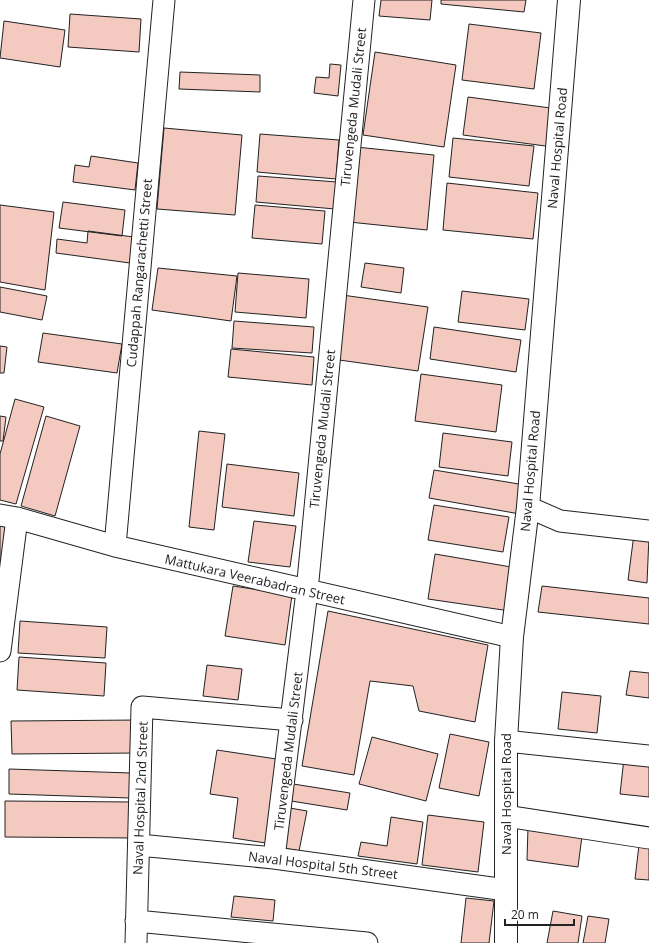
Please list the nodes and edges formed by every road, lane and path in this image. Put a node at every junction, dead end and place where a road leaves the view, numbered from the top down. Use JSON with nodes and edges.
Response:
{"nodes":[{"id":1,"x":164,"y":0,"type":"edge"},
{"id":2,"x":364,"y":0,"type":"edge"},
{"id":3,"x":569,"y":0,"type":"edge"},
{"id":4,"x":528,"y":507,"type":"junction"},
{"id":5,"x":8,"y":516,"type":"edge"},
{"id":6,"x":649,"y":531,"type":"edge"},
{"id":7,"x":115,"y":546,"type":"junction"},
{"id":8,"x":307,"y":591,"type":"junction"},
{"id":9,"x":512,"y":637,"type":"junction"},
{"id":10,"x":0,"y":651,"type":"edge"},
{"id":11,"x":292,"y":720,"type":"junction"},
{"id":12,"x":506,"y":741,"type":"junction"},
{"id":13,"x":649,"y":756,"type":"edge"},
{"id":14,"x":506,"y":816,"type":"junction"},
{"id":15,"x":649,"y":838,"type":"edge"},
{"id":16,"x":138,"y":845,"type":"junction"},
{"id":17,"x":274,"y":858,"type":"junction"},
{"id":18,"x":506,"y":890,"type":"junction"},
{"id":19,"x":136,"y":921,"type":"junction"},
{"id":20,"x":136,"y":943,"type":"edge"},
{"id":21,"x":367,"y":943,"type":"edge"},
{"id":22,"x":506,"y":943,"type":"edge"}],
"edges":[{"from":1,"to":7,"type":"street","name":"Cudappah Rangarachetti Street"},
{"from":2,"to":8,"type":"street","name":"Tiruvengeda Mudali Street"},
{"from":3,"to":4,"type":"street","name":"Naval Hospital Road"},
{"from":4,"to":6,"type":"street"},
{"from":4,"to":9,"type":"street","name":"Naval Hospital Road"},
{"from":5,"to":7,"type":"street","name":"Mattukara Veerabadran Street"},
{"from":5,"to":10,"type":"street"},
{"from":7,"to":8,"type":"street","name":"Mattukara Veerabadran Street"},
{"from":8,"to":9,"type":"street","name":"Mattukara Veerabadran Street"},
{"from":8,"to":11,"type":"street","name":"Tiruvengeda Mudali Street"},
{"from":9,"to":12,"type":"street","name":"Naval Hospital Road"},
{"from":11,"to":16,"type":"street","name":"Naval Hospital 2nd Street"},
{"from":11,"to":17,"type":"street","name":"Tiruvengeda Mudali Street"},
{"from":12,"to":13,"type":"street"},
{"from":12,"to":14,"type":"street","name":"Naval Hospital Road"},
{"from":14,"to":15,"type":"street"},
{"from":14,"to":18,"type":"street","name":"Naval Hospital Road"},
{"from":16,"to":17,"type":"street","name":"Naval Hospital 5th Street"},
{"from":16,"to":19,"type":"street","name":"Naval Hospital 2nd Street"},
{"from":17,"to":18,"type":"street","name":"Naval Hospital 5th Street"},
{"from":18,"to":22,"type":"street","name":"Naval Hospital Road"},
{"from":19,"to":20,"type":"street","name":"Naval Hospital 2nd Street"},
{"from":19,"to":21,"type":"street"}]}
